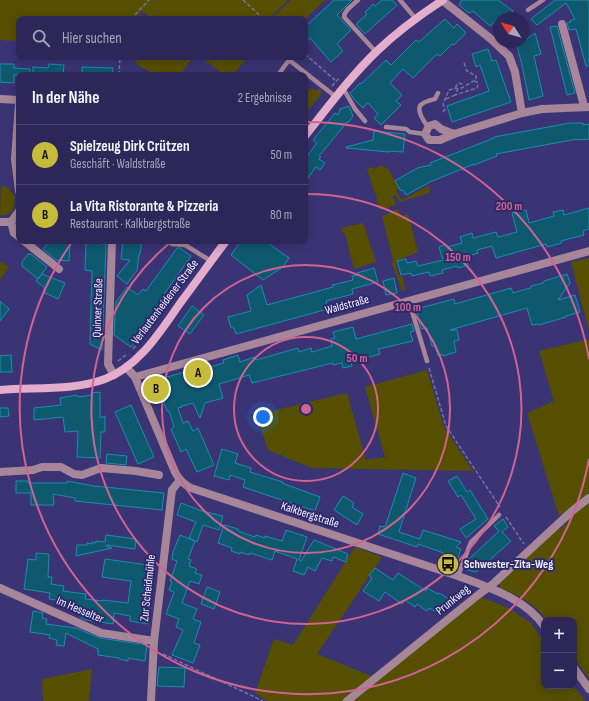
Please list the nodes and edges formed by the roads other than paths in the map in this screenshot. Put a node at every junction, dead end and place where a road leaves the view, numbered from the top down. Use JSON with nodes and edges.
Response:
{"nodes":[{"id":1,"x":358,"y":0,"type":"edge"},
{"id":2,"x":400,"y":0,"type":"edge"},
{"id":3,"x":443,"y":0,"type":"edge"},
{"id":4,"x":543,"y":0,"type":"edge"},
{"id":5,"x":528,"y":10,"type":"dead end"},
{"id":6,"x":416,"y":19,"type":"junction"},
{"id":7,"x":562,"y":24,"type":"dead end"},
{"id":8,"x":376,"y":52,"type":"junction"},
{"id":9,"x":289,"y":60,"type":"edge"},
{"id":10,"x":289,"y":60,"type":"edge"},
{"id":11,"x":280,"y":72,"type":"edge"},
{"id":12,"x":304,"y":72,"type":"edge"},
{"id":13,"x":308,"y":75,"type":"edge"},
{"id":14,"x":343,"y":88,"type":"junction"},
{"id":15,"x":438,"y":94,"type":"dead end"},
{"id":16,"x":336,"y":97,"type":"junction"},
{"id":17,"x":0,"y":99,"type":"edge"},
{"id":18,"x":16,"y":101,"type":"edge"},
{"id":19,"x":587,"y":107,"type":"edge"},
{"id":20,"x":522,"y":113,"type":"junction"},
{"id":21,"x":365,"y":121,"type":"dead end"},
{"id":22,"x":386,"y":127,"type":"dead end"},
{"id":23,"x":427,"y":130,"type":"junction"},
{"id":24,"x":308,"y":132,"type":"edge"},
{"id":25,"x":454,"y":134,"type":"junction"},
{"id":26,"x":16,"y":144,"type":"edge"},
{"id":27,"x":16,"y":167,"type":"edge"},
{"id":28,"x":16,"y":215,"type":"edge"},
{"id":29,"x":0,"y":222,"type":"edge"},
{"id":30,"x":11,"y":222,"type":"junction"},
{"id":31,"x":16,"y":235,"type":"edge"},
{"id":32,"x":28,"y":244,"type":"edge"},
{"id":33,"x":112,"y":244,"type":"edge"},
{"id":34,"x":172,"y":244,"type":"dead end"},
{"id":35,"x":224,"y":244,"type":"edge"},
{"id":36,"x":589,"y":251,"type":"edge"},
{"id":37,"x":211,"y":261,"type":"junction"},
{"id":38,"x":59,"y":268,"type":"dead end"},
{"id":39,"x":409,"y":301,"type":"junction"},
{"id":40,"x":427,"y":362,"type":"road end"},
{"id":41,"x":126,"y":367,"type":"junction"},
{"id":42,"x":114,"y":375,"type":"junction"},
{"id":43,"x":135,"y":377,"type":"junction"},
{"id":44,"x":0,"y":390,"type":"edge"},
{"id":45,"x":0,"y":472,"type":"edge"},
{"id":46,"x":159,"y":475,"type":"dead end"},
{"id":47,"x":180,"y":480,"type":"junction"},
{"id":48,"x":589,"y":498,"type":"edge"},
{"id":49,"x":499,"y":515,"type":"dead end"},
{"id":50,"x":458,"y":576,"type":"junction"},
{"id":51,"x":0,"y":588,"type":"edge"},
{"id":52,"x":488,"y":588,"type":"junction"},
{"id":53,"x":541,"y":622,"type":"edge"},
{"id":54,"x":154,"y":645,"type":"junction"},
{"id":55,"x":577,"y":672,"type":"edge"},
{"id":56,"x":589,"y":689,"type":"edge"},
{"id":57,"x":151,"y":701,"type":"edge"},
{"id":58,"x":348,"y":701,"type":"edge"}],
"edges":[{"from":1,"to":8,"type":"lane"},
{"from":2,"to":6,"type":"lane"},
{"from":3,"to":6,"type":"main road"},
{"from":3,"to":20,"type":"street"},
{"from":4,"to":5,"type":"lane"},
{"from":6,"to":8,"type":"main road"},
{"from":7,"to":19,"type":"street"},
{"from":8,"to":14,"type":"main road"},
{"from":9,"to":12,"type":"lane"},
{"from":10,"to":11,"type":"lane"},
{"from":13,"to":16,"type":"lane"},
{"from":14,"to":16,"type":"main road"},
{"from":14,"to":21,"type":"lane"},
{"from":15,"to":23,"type":"lane"},
{"from":16,"to":24,"type":"main road"},
{"from":17,"to":18,"type":"street"},
{"from":19,"to":20,"type":"street"},
{"from":20,"to":25,"type":"street"},
{"from":22,"to":23,"type":"lane"},
{"from":23,"to":25,"type":"street"},
{"from":23,"to":25,"type":"street"},
{"from":26,"to":27,"type":"street"},
{"from":28,"to":30,"type":"street"},
{"from":29,"to":30,"type":"street"},
{"from":30,"to":31,"type":"street"},
{"from":32,"to":38,"type":"street"},
{"from":33,"to":42,"type":"street","name":"Quinxer Straße"},
{"from":34,"to":37,"type":"lane"},
{"from":35,"to":37,"type":"main road","name":"Verlautenheidener Straße"},
{"from":36,"to":39,"type":"street","name":"Waldstraße"},
{"from":37,"to":41,"type":"main road","name":"Verlautenheidener Straße"},
{"from":39,"to":40,"type":"lane"},
{"from":39,"to":43,"type":"street","name":"Waldstraße"},
{"from":41,"to":42,"type":"main road","name":"Verlautenheidener Straße"},
{"from":41,"to":43,"type":"street"},
{"from":42,"to":44,"type":"main road","name":"Verlautenheidener Straße"},
{"from":43,"to":47,"type":"street"},
{"from":45,"to":46,"type":"street"},
{"from":47,"to":50,"type":"street","name":"Kalkbergstraße"},
{"from":47,"to":54,"type":"street","name":"Zur Scheidmühle"},
{"from":48,"to":52,"type":"street","name":"Prunkweg"},
{"from":49,"to":50,"type":"lane"},
{"from":50,"to":52,"type":"street","name":"Kalkbergstraße"},
{"from":51,"to":54,"type":"street","name":"Im Hesselter"},
{"from":52,"to":53,"type":"street","name":"Kalkbergstraße"},
{"from":52,"to":58,"type":"street","name":"Prunkweg"},
{"from":54,"to":57,"type":"street","name":"Zur Scheidmühle"},
{"from":55,"to":56,"type":"street"}]}
